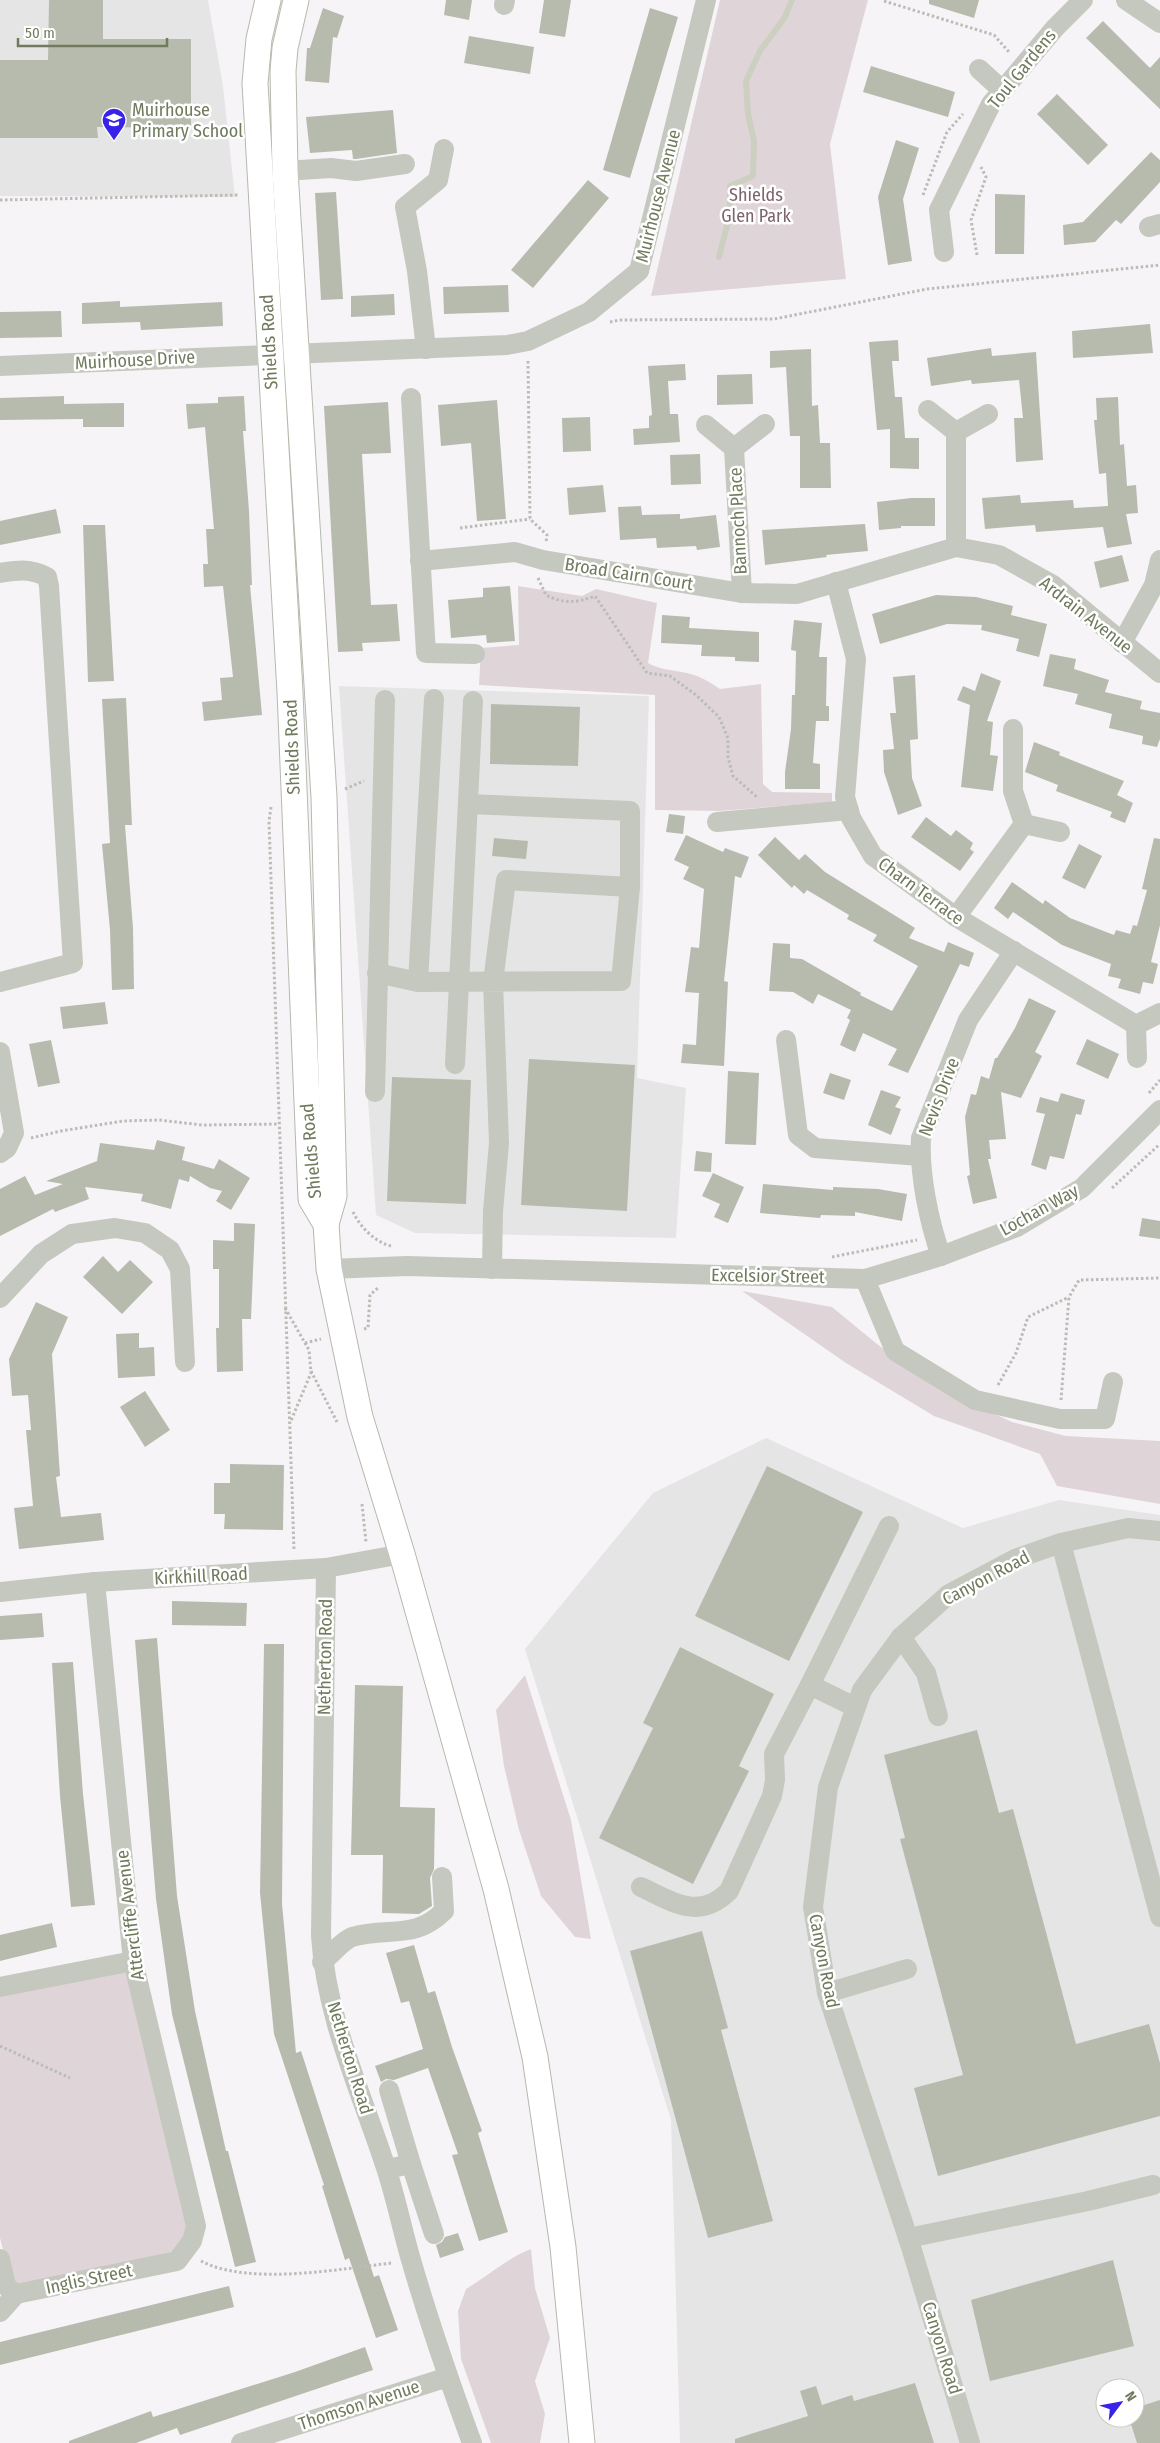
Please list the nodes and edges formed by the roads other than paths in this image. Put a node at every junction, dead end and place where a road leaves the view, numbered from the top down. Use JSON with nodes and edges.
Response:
{"nodes":[{"id":1,"x":268,"y":0,"type":"edge"},
{"id":2,"x":296,"y":0,"type":"edge"},
{"id":3,"x":706,"y":0,"type":"edge"},
{"id":4,"x":1082,"y":0,"type":"edge"},
{"id":5,"x":1126,"y":0,"type":"edge"},
{"id":6,"x":1160,"y":23,"type":"edge"},
{"id":7,"x":979,"y":69,"type":"dead end"},
{"id":8,"x":1002,"y":90,"type":"junction"},
{"id":9,"x":444,"y":149,"type":"dead end"},
{"id":10,"x":405,"y":164,"type":"dead end"},
{"id":11,"x":285,"y":171,"type":"junction"},
{"id":12,"x":944,"y":252,"type":"dead end"},
{"id":13,"x":426,"y":349,"type":"junction"},
{"id":14,"x":269,"y":354,"type":"junction"},
{"id":15,"x":297,"y":355,"type":"junction"},
{"id":16,"x":0,"y":366,"type":"edge"},
{"id":17,"x":411,"y":398,"type":"dead end"},
{"id":18,"x":928,"y":410,"type":"dead end"},
{"id":19,"x":988,"y":414,"type":"dead end"},
{"id":20,"x":764,"y":424,"type":"dead end"},
{"id":21,"x":706,"y":425,"type":"dead end"},
{"id":22,"x":956,"y":432,"type":"junction"},
{"id":23,"x":734,"y":448,"type":"junction"},
{"id":24,"x":956,"y":547,"type":"junction"},
{"id":25,"x":1160,"y":560,"type":"edge"},
{"id":26,"x":420,"y":561,"type":"junction"},
{"id":27,"x":0,"y":573,"type":"edge"},
{"id":28,"x":836,"y":582,"type":"junction"},
{"id":29,"x":742,"y":593,"type":"junction"},
{"id":30,"x":1122,"y":643,"type":"junction"},
{"id":31,"x":475,"y":654,"type":"dead end"},
{"id":32,"x":1160,"y":673,"type":"edge"},
{"id":33,"x":434,"y":699,"type":"dead end"},
{"id":34,"x":385,"y":700,"type":"dead end"},
{"id":35,"x":473,"y":701,"type":"dead end"},
{"id":36,"x":1013,"y":729,"type":"dead end"},
{"id":37,"x":468,"y":804,"type":"junction"},
{"id":38,"x":848,"y":810,"type":"junction"},
{"id":39,"x":718,"y":822,"type":"dead end"},
{"id":40,"x":1024,"y":824,"type":"junction"},
{"id":41,"x":1060,"y":832,"type":"dead end"},
{"id":42,"x":630,"y":887,"type":"junction"},
{"id":43,"x":956,"y":917,"type":"junction"},
{"id":44,"x":1014,"y":951,"type":"junction"},
{"id":45,"x":377,"y":973,"type":"junction"},
{"id":46,"x":0,"y":982,"type":"edge"},
{"id":47,"x":418,"y":982,"type":"junction"},
{"id":48,"x":459,"y":982,"type":"junction"},
{"id":49,"x":493,"y":982,"type":"junction"},
{"id":50,"x":1160,"y":1013,"type":"edge"},
{"id":51,"x":1136,"y":1025,"type":"junction"},
{"id":52,"x":786,"y":1040,"type":"dead end"},
{"id":53,"x":0,"y":1052,"type":"edge"},
{"id":54,"x":1137,"y":1058,"type":"dead end"},
{"id":55,"x":454,"y":1064,"type":"dead end"},
{"id":56,"x":375,"y":1092,"type":"dead end"},
{"id":57,"x":1160,"y":1110,"type":"edge"},
{"id":58,"x":4,"y":1149,"type":"edge"},
{"id":59,"x":920,"y":1156,"type":"junction"},
{"id":60,"x":326,"y":1224,"type":"junction"},
{"id":61,"x":942,"y":1256,"type":"junction"},
{"id":62,"x":329,"y":1269,"type":"junction"},
{"id":63,"x":492,"y":1269,"type":"junction"},
{"id":64,"x":865,"y":1279,"type":"junction"},
{"id":65,"x":0,"y":1298,"type":"edge"},
{"id":66,"x":186,"y":1362,"type":"dead end"},
{"id":67,"x":1113,"y":1382,"type":"dead end"},
{"id":68,"x":889,"y":1526,"type":"dead end"},
{"id":69,"x":1160,"y":1531,"type":"edge"},
{"id":70,"x":1061,"y":1543,"type":"junction"},
{"id":71,"x":402,"y":1554,"type":"junction"},
{"id":72,"x":326,"y":1568,"type":"junction"},
{"id":73,"x":95,"y":1582,"type":"junction"},
{"id":74,"x":0,"y":1592,"type":"edge"},
{"id":75,"x":901,"y":1637,"type":"junction"},
{"id":76,"x":810,"y":1686,"type":"junction"},
{"id":77,"x":855,"y":1707,"type":"junction"},
{"id":78,"x":938,"y":1716,"type":"dead end"},
{"id":79,"x":442,"y":1877,"type":"dead end"},
{"id":80,"x":641,"y":1887,"type":"dead end"},
{"id":81,"x":1160,"y":1917,"type":"edge"},
{"id":82,"x":132,"y":1961,"type":"junction"},
{"id":83,"x":322,"y":1962,"type":"junction"},
{"id":84,"x":907,"y":1969,"type":"dead end"},
{"id":85,"x":0,"y":1987,"type":"edge"},
{"id":86,"x":827,"y":1993,"type":"junction"},
{"id":87,"x":389,"y":2090,"type":"dead end"},
{"id":88,"x":411,"y":2164,"type":"junction"},
{"id":89,"x":387,"y":2169,"type":"junction"},
{"id":90,"x":1153,"y":2185,"type":"dead end"},
{"id":91,"x":434,"y":2234,"type":"dead end"},
{"id":92,"x":908,"y":2238,"type":"junction"},
{"id":93,"x":188,"y":2247,"type":"joint"},
{"id":94,"x":0,"y":2259,"type":"edge"},
{"id":95,"x":16,"y":2294,"type":"junction"},
{"id":96,"x":0,"y":2312,"type":"edge"},
{"id":97,"x":448,"y":2377,"type":"junction"},
{"id":98,"x":241,"y":2443,"type":"edge"},
{"id":99,"x":472,"y":2443,"type":"edge"},
{"id":100,"x":582,"y":2443,"type":"edge"},
{"id":101,"x":970,"y":2443,"type":"edge"}],
"edges":[{"from":1,"to":14,"type":"main road","name":"Shields Road"},
{"from":2,"to":11,"type":"main road","name":"Shields Road"},
{"from":3,"to":13,"type":"street","name":"Muirhouse Avenue"},
{"from":4,"to":8,"type":"street","name":"Toul Gardens"},
{"from":5,"to":6,"type":"street"},
{"from":7,"to":8,"type":"street"},
{"from":8,"to":12,"type":"street","name":"Toul Gardens"},
{"from":9,"to":13,"type":"street"},
{"from":10,"to":11,"type":"street"},
{"from":11,"to":15,"type":"main road","name":"Shields Road"},
{"from":13,"to":15,"type":"street","name":"Muirhouse Avenue"},
{"from":14,"to":15,"type":"street","name":"Muirhouse Drive"},
{"from":14,"to":16,"type":"street","name":"Muirhouse Drive"},
{"from":14,"to":60,"type":"main road","name":"Shields Road"},
{"from":15,"to":60,"type":"main road","name":"Shields Road"},
{"from":17,"to":26,"type":"street"},
{"from":18,"to":22,"type":"street"},
{"from":19,"to":22,"type":"street"},
{"from":20,"to":23,"type":"street","name":"Bannoch Place"},
{"from":21,"to":23,"type":"street","name":"Bannoch Place"},
{"from":22,"to":24,"type":"street"},
{"from":23,"to":29,"type":"street","name":"Bannoch Place"},
{"from":24,"to":28,"type":"street","name":"Ardrain Avenue"},
{"from":24,"to":30,"type":"street","name":"Ardrain Avenue"},
{"from":25,"to":30,"type":"street"},
{"from":26,"to":29,"type":"street","name":"Broad Cairn Court"},
{"from":26,"to":31,"type":"street"},
{"from":27,"to":46,"type":"street"},
{"from":28,"to":29,"type":"street","name":"Broad Cairn Court"},
{"from":28,"to":38,"type":"street","name":"Charn Terrace"},
{"from":30,"to":32,"type":"street","name":"Ardrain Avenue"},
{"from":33,"to":47,"type":"street"},
{"from":34,"to":45,"type":"street"},
{"from":35,"to":37,"type":"street"},
{"from":36,"to":40,"type":"street"},
{"from":37,"to":42,"type":"street"},
{"from":37,"to":48,"type":"street"},
{"from":38,"to":39,"type":"street"},
{"from":38,"to":43,"type":"street","name":"Charn Terrace"},
{"from":40,"to":41,"type":"street"},
{"from":40,"to":43,"type":"street"},
{"from":42,"to":49,"type":"street"},
{"from":42,"to":49,"type":"street"},
{"from":43,"to":44,"type":"street","name":"Charn Terrace"},
{"from":44,"to":51,"type":"street","name":"Charn Terrace"},
{"from":44,"to":59,"type":"street","name":"Nevis Drive"},
{"from":45,"to":47,"type":"street"},
{"from":45,"to":56,"type":"street"},
{"from":47,"to":48,"type":"street"},
{"from":48,"to":49,"type":"street"},
{"from":48,"to":55,"type":"street"},
{"from":49,"to":63,"type":"street"},
{"from":50,"to":51,"type":"street"},
{"from":51,"to":54,"type":"street"},
{"from":52,"to":59,"type":"street"},
{"from":53,"to":58,"type":"street"},
{"from":57,"to":61,"type":"street","name":"Lochan Way"},
{"from":59,"to":61,"type":"street","name":"Nevis Drive"},
{"from":60,"to":62,"type":"main road"},
{"from":61,"to":64,"type":"street","name":"Lochan Way"},
{"from":62,"to":63,"type":"street","name":"Excelsior Street"},
{"from":62,"to":71,"type":"main road"},
{"from":63,"to":64,"type":"street","name":"Excelsior Street"},
{"from":64,"to":67,"type":"street"},
{"from":65,"to":66,"type":"street"},
{"from":68,"to":76,"type":"street"},
{"from":69,"to":70,"type":"street","name":"Canyon Road"},
{"from":70,"to":75,"type":"street","name":"Canyon Road"},
{"from":70,"to":81,"type":"street"},
{"from":71,"to":72,"type":"street","name":"Kirkhill Road"},
{"from":71,"to":100,"type":"main road"},
{"from":72,"to":73,"type":"street","name":"Kirkhill Road"},
{"from":72,"to":83,"type":"street","name":"Netherton Road"},
{"from":73,"to":74,"type":"street","name":"Kirkhill Road"},
{"from":73,"to":82,"type":"street","name":"Attercliffe Avenue"},
{"from":75,"to":77,"type":"street","name":"Canyon Road"},
{"from":75,"to":78,"type":"street"},
{"from":76,"to":77,"type":"street"},
{"from":76,"to":80,"type":"street"},
{"from":77,"to":86,"type":"street","name":"Canyon Road"},
{"from":79,"to":83,"type":"street"},
{"from":82,"to":85,"type":"street"},
{"from":82,"to":93,"type":"street","name":"Attercliffe Avenue"},
{"from":83,"to":89,"type":"street","name":"Netherton Road"},
{"from":84,"to":86,"type":"street"},
{"from":86,"to":92,"type":"street","name":"Canyon Road"},
{"from":87,"to":88,"type":"street"},
{"from":88,"to":89,"type":"street"},
{"from":88,"to":91,"type":"street"},
{"from":89,"to":97,"type":"street","name":"Netherton Road"},
{"from":90,"to":92,"type":"street"},
{"from":92,"to":101,"type":"street","name":"Canyon Road"},
{"from":93,"to":95,"type":"street","name":"Inglis Street"},
{"from":94,"to":95,"type":"street"},
{"from":95,"to":96,"type":"street"},
{"from":97,"to":98,"type":"street","name":"Thomson Avenue"},
{"from":97,"to":99,"type":"street","name":"Netherton Road"}]}
